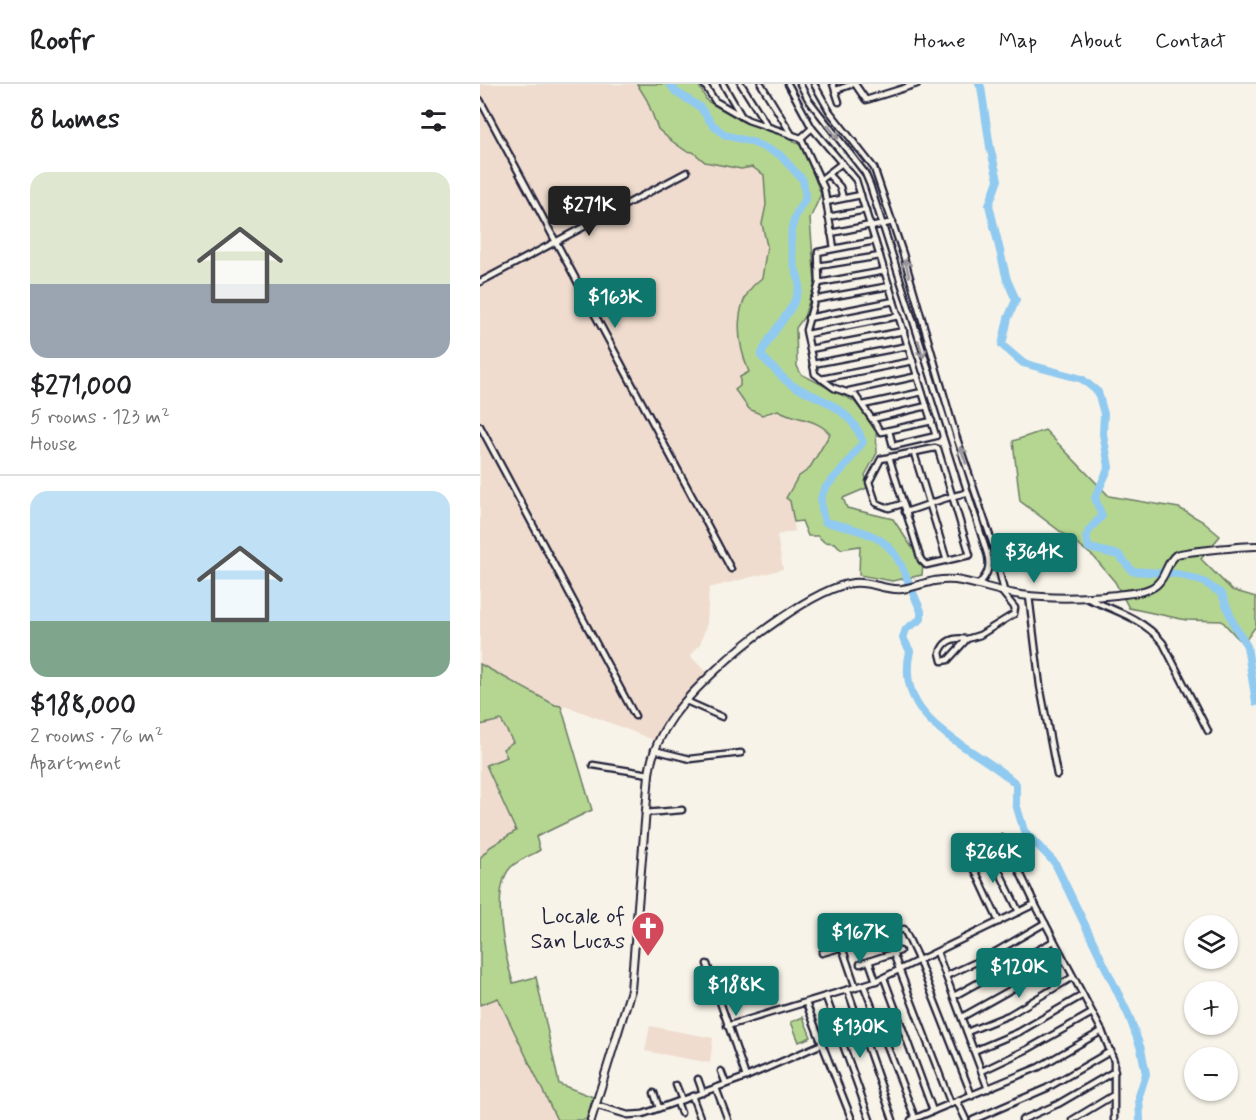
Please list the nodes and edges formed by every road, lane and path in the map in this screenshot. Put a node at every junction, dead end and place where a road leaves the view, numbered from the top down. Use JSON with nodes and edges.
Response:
{"nodes":[{"id":1,"x":704,"y":84,"type":"edge"},
{"id":2,"x":723,"y":84,"type":"edge"},
{"id":3,"x":741,"y":84,"type":"edge"},
{"id":4,"x":761,"y":84,"type":"edge"},
{"id":5,"x":788,"y":84,"type":"edge"},
{"id":6,"x":800,"y":84,"type":"edge"},
{"id":7,"x":814,"y":84,"type":"edge"},
{"id":8,"x":833,"y":84,"type":"edge"},
{"id":9,"x":854,"y":84,"type":"edge"},
{"id":10,"x":917,"y":84,"type":"edge"},
{"id":11,"x":836,"y":90,"type":"junction"},
{"id":12,"x":480,"y":100,"type":"edge"},
{"id":13,"x":839,"y":102,"type":"dead end"},
{"id":14,"x":742,"y":117,"type":"junction"},
{"id":15,"x":768,"y":128,"type":"junction"},
{"id":16,"x":812,"y":128,"type":"junction"},
{"id":17,"x":792,"y":135,"type":"junction"},
{"id":18,"x":801,"y":138,"type":"junction"},
{"id":19,"x":842,"y":162,"type":"junction"},
{"id":20,"x":687,"y":172,"type":"dead end"},
{"id":21,"x":828,"y":174,"type":"junction"},
{"id":22,"x":820,"y":180,"type":"junction"},
{"id":23,"x":861,"y":195,"type":"junction"},
{"id":24,"x":843,"y":198,"type":"junction"},
{"id":25,"x":826,"y":202,"type":"junction"},
{"id":26,"x":866,"y":210,"type":"junction"},
{"id":27,"x":828,"y":217,"type":"junction"},
{"id":28,"x":893,"y":222,"type":"junction"},
{"id":29,"x":882,"y":225,"type":"junction"},
{"id":30,"x":871,"y":228,"type":"junction"},
{"id":31,"x":831,"y":233,"type":"junction"},
{"id":32,"x":556,"y":241,"type":"junction"},
{"id":33,"x":875,"y":241,"type":"junction"},
{"id":34,"x":834,"y":248,"type":"junction"},
{"id":35,"x":880,"y":256,"type":"junction"},
{"id":36,"x":818,"y":267,"type":"junction"},
{"id":37,"x":885,"y":271,"type":"junction"},
{"id":38,"x":480,"y":282,"type":"edge"},
{"id":39,"x":819,"y":283,"type":"junction"},
{"id":40,"x":890,"y":286,"type":"junction"},
{"id":41,"x":813,"y":300,"type":"junction"},
{"id":42,"x":894,"y":301,"type":"junction"},
{"id":43,"x":899,"y":316,"type":"junction"},
{"id":44,"x":808,"y":318,"type":"junction"},
{"id":45,"x":904,"y":331,"type":"junction"},
{"id":46,"x":807,"y":334,"type":"junction"},
{"id":47,"x":908,"y":346,"type":"junction"},
{"id":48,"x":810,"y":350,"type":"junction"},
{"id":49,"x":913,"y":361,"type":"junction"},
{"id":50,"x":813,"y":364,"type":"junction"},
{"id":51,"x":918,"y":376,"type":"junction"},
{"id":52,"x":820,"y":380,"type":"junction"},
{"id":53,"x":847,"y":392,"type":"junction"},
{"id":54,"x":922,"y":392,"type":"junction"},
{"id":55,"x":863,"y":405,"type":"junction"},
{"id":56,"x":927,"y":406,"type":"junction"},
{"id":57,"x":872,"y":419,"type":"junction"},
{"id":58,"x":932,"y":421,"type":"junction"},
{"id":59,"x":480,"y":426,"type":"edge"},
{"id":60,"x":890,"y":431,"type":"junction"},
{"id":61,"x":914,"y":453,"type":"junction"},
{"id":62,"x":888,"y":458,"type":"junction"},
{"id":63,"x":975,"y":490,"type":"junction"},
{"id":64,"x":965,"y":493,"type":"junction"},
{"id":65,"x":952,"y":498,"type":"junction"},
{"id":66,"x":902,"y":504,"type":"junction"},
{"id":67,"x":930,"y":505,"type":"junction"},
{"id":68,"x":905,"y":512,"type":"junction"},
{"id":69,"x":1256,"y":546,"type":"edge"},
{"id":70,"x":947,"y":561,"type":"junction"},
{"id":71,"x":998,"y":562,"type":"junction"},
{"id":72,"x":990,"y":563,"type":"junction"},
{"id":73,"x":731,"y":570,"type":"dead end"},
{"id":74,"x":978,"y":585,"type":"junction"},
{"id":75,"x":1002,"y":590,"type":"junction"},
{"id":76,"x":1029,"y":596,"type":"junction"},
{"id":77,"x":1084,"y":597,"type":"junction"},
{"id":78,"x":967,"y":639,"type":"junction"},
{"id":79,"x":686,"y":701,"type":"junction"},
{"id":80,"x":635,"y":716,"type":"dead end"},
{"id":81,"x":722,"y":717,"type":"dead end"},
{"id":82,"x":1208,"y":731,"type":"dead end"},
{"id":83,"x":654,"y":750,"type":"junction"},
{"id":84,"x":741,"y":753,"type":"dead end"},
{"id":85,"x":593,"y":765,"type":"dead end"},
{"id":86,"x":649,"y":774,"type":"junction"},
{"id":87,"x":1057,"y":775,"type":"dead end"},
{"id":88,"x":682,"y":810,"type":"dead end"},
{"id":89,"x":645,"y":813,"type":"junction"},
{"id":90,"x":987,"y":846,"type":"junction"},
{"id":91,"x":968,"y":855,"type":"junction"},
{"id":92,"x":958,"y":860,"type":"dead end"},
{"id":93,"x":1035,"y":904,"type":"junction"},
{"id":94,"x":1019,"y":912,"type":"junction"},
{"id":95,"x":999,"y":922,"type":"junction"},
{"id":96,"x":1045,"y":923,"type":"junction"},
{"id":97,"x":1054,"y":941,"type":"junction"},
{"id":98,"x":842,"y":947,"type":"junction"},
{"id":99,"x":900,"y":951,"type":"dead end"},
{"id":100,"x":937,"y":952,"type":"junction"},
{"id":101,"x":822,"y":953,"type":"dead end"},
{"id":102,"x":893,"y":953,"type":"junction"},
{"id":103,"x":1064,"y":960,"type":"junction"},
{"id":104,"x":869,"y":961,"type":"junction"},
{"id":105,"x":919,"y":961,"type":"junction"},
{"id":106,"x":707,"y":964,"type":"dead end"},
{"id":107,"x":860,"y":964,"type":"dead end"},
{"id":108,"x":900,"y":970,"type":"junction"},
{"id":109,"x":946,"y":976,"type":"junction"},
{"id":110,"x":1073,"y":977,"type":"junction"},
{"id":111,"x":884,"y":978,"type":"junction"},
{"id":112,"x":876,"y":981,"type":"junction"},
{"id":113,"x":864,"y":986,"type":"junction"},
{"id":114,"x":856,"y":988,"type":"junction"},
{"id":115,"x":849,"y":991,"type":"junction"},
{"id":116,"x":1083,"y":995,"type":"junction"},
{"id":117,"x":954,"y":996,"type":"junction"},
{"id":118,"x":826,"y":997,"type":"junction"},
{"id":119,"x":806,"y":1003,"type":"junction"},
{"id":120,"x":1092,"y":1013,"type":"junction"},
{"id":121,"x":962,"y":1017,"type":"junction"},
{"id":122,"x":727,"y":1026,"type":"junction"},
{"id":123,"x":1102,"y":1031,"type":"junction"},
{"id":124,"x":967,"y":1032,"type":"junction"},
{"id":125,"x":822,"y":1044,"type":"junction"},
{"id":126,"x":974,"y":1051,"type":"junction"},
{"id":127,"x":1111,"y":1051,"type":"junction"},
{"id":128,"x":721,"y":1071,"type":"dead end"},
{"id":129,"x":982,"y":1071,"type":"junction"},
{"id":130,"x":1115,"y":1071,"type":"junction"},
{"id":131,"x":746,"y":1077,"type":"junction"},
{"id":132,"x":698,"y":1079,"type":"dead end"},
{"id":133,"x":726,"y":1084,"type":"junction"},
{"id":134,"x":676,"y":1085,"type":"dead end"},
{"id":135,"x":716,"y":1088,"type":"junction"},
{"id":136,"x":988,"y":1089,"type":"junction"},
{"id":137,"x":703,"y":1092,"type":"junction"},
{"id":138,"x":654,"y":1093,"type":"dead end"},
{"id":139,"x":692,"y":1096,"type":"junction"},
{"id":140,"x":972,"y":1096,"type":"junction"},
{"id":141,"x":1112,"y":1096,"type":"junction"},
{"id":142,"x":679,"y":1101,"type":"junction"},
{"id":143,"x":957,"y":1101,"type":"junction"},
{"id":144,"x":951,"y":1104,"type":"junction"},
{"id":145,"x":595,"y":1105,"type":"junction"},
{"id":146,"x":660,"y":1108,"type":"junction"},
{"id":147,"x":933,"y":1111,"type":"junction"},
{"id":148,"x":681,"y":1113,"type":"dead end"},
{"id":149,"x":913,"y":1119,"type":"edge"},
{"id":150,"x":591,"y":1120,"type":"edge"},
{"id":151,"x":701,"y":1120,"type":"edge"},
{"id":152,"x":728,"y":1120,"type":"edge"},
{"id":153,"x":852,"y":1120,"type":"edge"},
{"id":154,"x":870,"y":1120,"type":"edge"},
{"id":155,"x":893,"y":1120,"type":"edge"},
{"id":156,"x":966,"y":1120,"type":"edge"},
{"id":157,"x":973,"y":1120,"type":"edge"},
{"id":158,"x":1022,"y":1120,"type":"edge"},
{"id":159,"x":1072,"y":1120,"type":"edge"},
{"id":160,"x":1114,"y":1120,"type":"edge"}],
"edges":[{"from":1,"to":14,"type":"street"},
{"from":2,"to":14,"type":"street"},
{"from":3,"to":15,"type":"street"},
{"from":4,"to":17,"type":"street"},
{"from":5,"to":16,"type":"street"},
{"from":6,"to":29,"type":"street","one_way":true},
{"from":7,"to":28,"type":"street"},
{"from":8,"to":11,"type":"street"},
{"from":9,"to":10,"type":"street"},
{"from":9,"to":11,"type":"street"},
{"from":11,"to":13,"type":"street"},
{"from":12,"to":32,"type":"street"},
{"from":14,"to":15,"type":"street"},
{"from":15,"to":17,"type":"street"},
{"from":16,"to":18,"type":"street"},
{"from":16,"to":19,"type":"street"},
{"from":17,"to":18,"type":"street"},
{"from":18,"to":22,"type":"street"},
{"from":19,"to":21,"type":"street"},
{"from":19,"to":23,"type":"street"},
{"from":20,"to":32,"type":"street"},
{"from":21,"to":22,"type":"street"},
{"from":21,"to":24,"type":"street"},
{"from":22,"to":25,"type":"street"},
{"from":23,"to":24,"type":"street"},
{"from":23,"to":26,"type":"street"},
{"from":24,"to":25,"type":"street"},
{"from":25,"to":27,"type":"street"},
{"from":26,"to":27,"type":"street"},
{"from":26,"to":30,"type":"street"},
{"from":27,"to":31,"type":"street"},
{"from":28,"to":29,"type":"street"},
{"from":63,"to":28,"type":"street","one_way":true},
{"from":29,"to":30,"type":"street"},
{"from":29,"to":64,"type":"street","one_way":true},
{"from":30,"to":31,"type":"street"},
{"from":30,"to":33,"type":"street"},
{"from":31,"to":34,"type":"street"},
{"from":32,"to":38,"type":"street"},
{"from":32,"to":73,"type":"street"},
{"from":33,"to":34,"type":"street"},
{"from":33,"to":35,"type":"street"},
{"from":34,"to":36,"type":"street"},
{"from":35,"to":36,"type":"street"},
{"from":35,"to":37,"type":"street"},
{"from":36,"to":39,"type":"street"},
{"from":37,"to":39,"type":"street"},
{"from":37,"to":40,"type":"street"},
{"from":39,"to":41,"type":"street"},
{"from":40,"to":41,"type":"street"},
{"from":40,"to":42,"type":"street"},
{"from":41,"to":44,"type":"street"},
{"from":42,"to":43,"type":"street"},
{"from":42,"to":44,"type":"street"},
{"from":43,"to":45,"type":"street"},
{"from":43,"to":46,"type":"street"},
{"from":44,"to":46,"type":"street"},
{"from":45,"to":47,"type":"street"},
{"from":45,"to":48,"type":"street"},
{"from":46,"to":48,"type":"street"},
{"from":47,"to":49,"type":"street"},
{"from":47,"to":50,"type":"street"},
{"from":48,"to":50,"type":"street"},
{"from":49,"to":51,"type":"street"},
{"from":49,"to":52,"type":"street"},
{"from":50,"to":52,"type":"street"},
{"from":51,"to":53,"type":"street"},
{"from":51,"to":54,"type":"street"},
{"from":52,"to":53,"type":"street"},
{"from":53,"to":55,"type":"street"},
{"from":54,"to":55,"type":"street"},
{"from":54,"to":56,"type":"street"},
{"from":55,"to":57,"type":"street"},
{"from":56,"to":57,"type":"street"},
{"from":56,"to":58,"type":"street"},
{"from":57,"to":60,"type":"street"},
{"from":58,"to":60,"type":"street"},
{"from":58,"to":60,"type":"street"},
{"from":59,"to":80,"type":"street"},
{"from":61,"to":62,"type":"street"},
{"from":61,"to":65,"type":"street"},
{"from":61,"to":67,"type":"street"},
{"from":62,"to":66,"type":"street"},
{"from":62,"to":66,"type":"street"},
{"from":63,"to":64,"type":"street"},
{"from":63,"to":71,"type":"street"},
{"from":64,"to":65,"type":"street"},
{"from":64,"to":72,"type":"street"},
{"from":65,"to":67,"type":"street"},
{"from":65,"to":70,"type":"street"},
{"from":66,"to":68,"type":"street"},
{"from":67,"to":68,"type":"street"},
{"from":67,"to":70,"type":"street"},
{"from":68,"to":70,"type":"street"},
{"from":69,"to":77,"type":"main road"},
{"from":71,"to":72,"type":"street"},
{"from":71,"to":75,"type":"street"},
{"from":72,"to":74,"type":"street"},
{"from":74,"to":75,"type":"main road"},
{"from":74,"to":79,"type":"main road"},
{"from":75,"to":76,"type":"main road"},
{"from":75,"to":78,"type":"street"},
{"from":76,"to":77,"type":"main road"},
{"from":76,"to":87,"type":"street"},
{"from":77,"to":82,"type":"street"},
{"from":78,"to":78,"type":"street"},
{"from":79,"to":81,"type":"street"},
{"from":79,"to":83,"type":"main road"},
{"from":83,"to":84,"type":"street"},
{"from":83,"to":86,"type":"main road"},
{"from":85,"to":86,"type":"street"},
{"from":86,"to":89,"type":"main road"},
{"from":88,"to":89,"type":"street"},
{"from":89,"to":145,"type":"main road"},
{"from":90,"to":91,"type":"street"},
{"from":90,"to":93,"type":"street"},
{"from":90,"to":94,"type":"street"},
{"from":91,"to":92,"type":"street"},
{"from":91,"to":95,"type":"street"},
{"from":93,"to":94,"type":"street"},
{"from":93,"to":96,"type":"street"},
{"from":94,"to":95,"type":"street"},
{"from":95,"to":100,"type":"street"},
{"from":96,"to":97,"type":"street"},
{"from":96,"to":109,"type":"street"},
{"from":97,"to":103,"type":"street"},
{"from":97,"to":117,"type":"street"},
{"from":98,"to":101,"type":"street"},
{"from":98,"to":105,"type":"street"},
{"from":98,"to":114,"type":"street"},
{"from":99,"to":102,"type":"street"},
{"from":100,"to":105,"type":"street"},
{"from":100,"to":109,"type":"street"},
{"from":102,"to":104,"type":"street"},
{"from":102,"to":108,"type":"street"},
{"from":103,"to":110,"type":"street"},
{"from":103,"to":121,"type":"street"},
{"from":104,"to":107,"type":"street"},
{"from":104,"to":112,"type":"street"},
{"from":105,"to":108,"type":"street"},
{"from":105,"to":140,"type":"street"},
{"from":106,"to":122,"type":"street"},
{"from":108,"to":111,"type":"street"},
{"from":108,"to":144,"type":"street"},
{"from":109,"to":117,"type":"street"},
{"from":110,"to":116,"type":"street"},
{"from":110,"to":124,"type":"street"},
{"from":111,"to":112,"type":"street"},
{"from":111,"to":147,"type":"street"},
{"from":112,"to":113,"type":"street"},
{"from":113,"to":114,"type":"street"},
{"from":113,"to":149,"type":"street"},
{"from":114,"to":115,"type":"street"},
{"from":115,"to":118,"type":"street"},
{"from":115,"to":155,"type":"street"},
{"from":116,"to":120,"type":"street"},
{"from":116,"to":126,"type":"street"},
{"from":117,"to":121,"type":"street"},
{"from":118,"to":119,"type":"street"},
{"from":118,"to":154,"type":"street"},
{"from":119,"to":122,"type":"street"},
{"from":119,"to":125,"type":"street"},
{"from":120,"to":123,"type":"street"},
{"from":120,"to":129,"type":"street"},
{"from":121,"to":124,"type":"street"},
{"from":122,"to":131,"type":"street"},
{"from":123,"to":127,"type":"street"},
{"from":123,"to":136,"type":"street"},
{"from":124,"to":126,"type":"street"},
{"from":125,"to":131,"type":"street"},
{"from":125,"to":153,"type":"street"},
{"from":126,"to":129,"type":"street"},
{"from":127,"to":130,"type":"street"},
{"from":127,"to":157,"type":"street"},
{"from":128,"to":133,"type":"street"},
{"from":129,"to":136,"type":"street"},
{"from":130,"to":141,"type":"street"},
{"from":130,"to":158,"type":"street"},
{"from":131,"to":133,"type":"street"},
{"from":132,"to":137,"type":"street"},
{"from":133,"to":135,"type":"street"},
{"from":134,"to":142,"type":"street"},
{"from":135,"to":137,"type":"street"},
{"from":135,"to":152,"type":"street"},
{"from":136,"to":140,"type":"street"},
{"from":137,"to":139,"type":"street"},
{"from":138,"to":146,"type":"street"},
{"from":139,"to":142,"type":"street"},
{"from":139,"to":151,"type":"street"},
{"from":140,"to":143,"type":"street"},
{"from":141,"to":159,"type":"street"},
{"from":141,"to":160,"type":"street"},
{"from":142,"to":146,"type":"street"},
{"from":142,"to":148,"type":"street"},
{"from":143,"to":144,"type":"street"},
{"from":143,"to":156,"type":"street"},
{"from":144,"to":147,"type":"street"},
{"from":145,"to":146,"type":"street"},
{"from":145,"to":150,"type":"main road"},
{"from":147,"to":149,"type":"street"}]}
